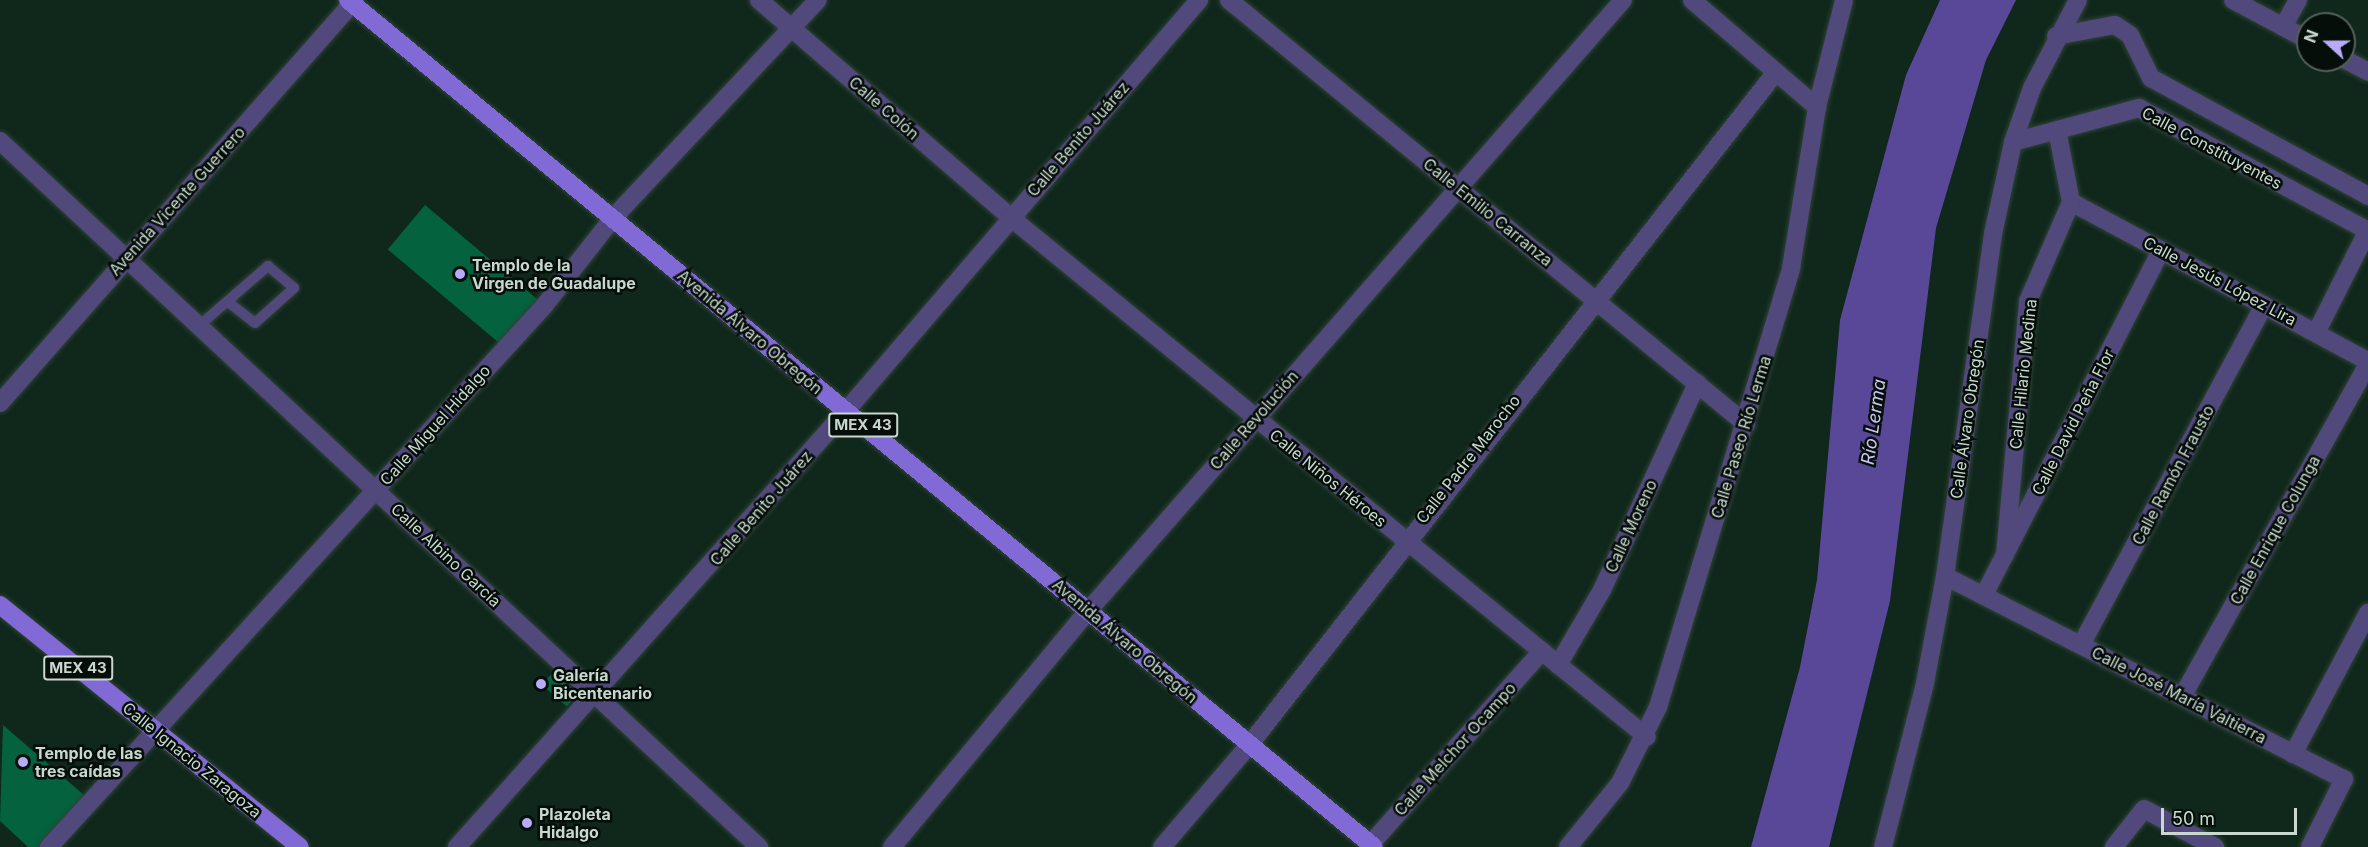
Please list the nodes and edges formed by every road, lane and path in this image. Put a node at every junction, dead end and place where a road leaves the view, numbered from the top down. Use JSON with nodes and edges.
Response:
{"nodes":[{"id":1,"x":759,"y":0,"type":"edge"},
{"id":2,"x":818,"y":0,"type":"edge"},
{"id":3,"x":1199,"y":0,"type":"edge"},
{"id":4,"x":1229,"y":0,"type":"edge"},
{"id":5,"x":1623,"y":0,"type":"edge"},
{"id":6,"x":1692,"y":0,"type":"edge"},
{"id":7,"x":1844,"y":0,"type":"edge"},
{"id":8,"x":2078,"y":0,"type":"edge"},
{"id":9,"x":2233,"y":0,"type":"edge"},
{"id":10,"x":2298,"y":0,"type":"edge"},
{"id":11,"x":352,"y":1,"type":"edge"},
{"id":12,"x":2283,"y":27,"type":"junction"},
{"id":13,"x":792,"y":29,"type":"junction"},
{"id":14,"x":2296,"y":34,"type":"edge"},
{"id":15,"x":2056,"y":36,"type":"junction"},
{"id":16,"x":1776,"y":72,"type":"junction"},
{"id":17,"x":2151,"y":78,"type":"junction"},
{"id":18,"x":1817,"y":107,"type":"junction"},
{"id":19,"x":2139,"y":108,"type":"junction"},
{"id":20,"x":2057,"y":130,"type":"junction"},
{"id":21,"x":0,"y":141,"type":"edge"},
{"id":22,"x":2013,"y":142,"type":"junction"},
{"id":23,"x":1456,"y":186,"type":"junction"},
{"id":24,"x":2368,"y":196,"type":"edge"},
{"id":25,"x":2071,"y":202,"type":"junction"},
{"id":26,"x":1010,"y":217,"type":"junction"},
{"id":27,"x":613,"y":218,"type":"junction"},
{"id":28,"x":2368,"y":231,"type":"edge"},
{"id":29,"x":2161,"y":250,"type":"junction"},
{"id":30,"x":128,"y":255,"type":"junction"},
{"id":31,"x":1594,"y":299,"type":"junction"},
{"id":32,"x":229,"y":303,"type":"junction"},
{"id":33,"x":2264,"y":305,"type":"junction"},
{"id":34,"x":201,"y":324,"type":"junction"},
{"id":35,"x":2316,"y":333,"type":"junction"},
{"id":36,"x":2368,"y":362,"type":"edge"},
{"id":37,"x":1697,"y":383,"type":"junction"},
{"id":38,"x":0,"y":403,"type":"edge"},
{"id":39,"x":846,"y":411,"type":"junction"},
{"id":40,"x":1255,"y":419,"type":"junction"},
{"id":41,"x":1746,"y":424,"type":"junction"},
{"id":42,"x":377,"y":490,"type":"junction"},
{"id":43,"x":1405,"y":540,"type":"junction"},
{"id":44,"x":2005,"y":555,"type":"junction"},
{"id":45,"x":1945,"y":576,"type":"junction"},
{"id":46,"x":1984,"y":595,"type":"junction"},
{"id":47,"x":0,"y":605,"type":"edge"},
{"id":48,"x":1088,"y":611,"type":"junction"},
{"id":49,"x":2368,"y":613,"type":"edge"},
{"id":50,"x":2081,"y":645,"type":"junction"},
{"id":51,"x":1542,"y":651,"type":"junction"},
{"id":52,"x":1558,"y":665,"type":"junction"},
{"id":53,"x":595,"y":696,"type":"junction"},
{"id":54,"x":2182,"y":697,"type":"junction"},
{"id":55,"x":156,"y":732,"type":"junction"},
{"id":56,"x":1647,"y":737,"type":"junction"},
{"id":57,"x":1250,"y":744,"type":"junction"},
{"id":58,"x":2293,"y":754,"type":"junction"},
{"id":59,"x":1371,"y":846,"type":"edge"},
{"id":60,"x":49,"y":847,"type":"edge"},
{"id":61,"x":300,"y":847,"type":"edge"},
{"id":62,"x":457,"y":847,"type":"edge"},
{"id":63,"x":759,"y":847,"type":"edge"},
{"id":64,"x":892,"y":847,"type":"edge"},
{"id":65,"x":1162,"y":847,"type":"edge"},
{"id":66,"x":1568,"y":847,"type":"edge"},
{"id":67,"x":1883,"y":847,"type":"edge"},
{"id":68,"x":2114,"y":847,"type":"edge"},
{"id":69,"x":2215,"y":847,"type":"edge"},
{"id":70,"x":2310,"y":847,"type":"edge"}],
"edges":[{"from":1,"to":13,"type":"street","name":"Calle Colón"},
{"from":2,"to":13,"type":"street","name":"Calle Miguel Hidalgo"},
{"from":3,"to":26,"type":"street","name":"Calle Benito Juárez"},
{"from":4,"to":23,"type":"street","name":"Calle Emilio Carranza"},
{"from":5,"to":23,"type":"street","name":"Calle Revolución"},
{"from":6,"to":16,"type":"street"},
{"from":7,"to":18,"type":"street","name":"Calle Paseo Río Lerma"},
{"from":8,"to":15,"type":"street","name":"Calle Álvaro Obregón"},
{"from":9,"to":12,"type":"street"},
{"from":10,"to":12,"type":"street"},
{"from":11,"to":27,"type":"main road","name":"Avenida Álvaro Obregón","number":"MEX 43"},
{"from":11,"to":30,"type":"street","name":"Avenida Vicente Guerrero"},
{"from":12,"to":14,"type":"street"},
{"from":13,"to":26,"type":"street","name":"Calle Colón"},
{"from":13,"to":27,"type":"street","name":"Calle Miguel Hidalgo"},
{"from":15,"to":17,"type":"street"},
{"from":15,"to":22,"type":"street","name":"Calle Álvaro Obregón"},
{"from":16,"to":18,"type":"street"},
{"from":16,"to":31,"type":"street","name":"Calle Padre Marocho"},
{"from":17,"to":19,"type":"street"},
{"from":17,"to":24,"type":"street","name":"Calle Constituyentes"},
{"from":18,"to":41,"type":"street","name":"Calle Paseo Río Lerma"},
{"from":19,"to":20,"type":"street","name":"Calle Constituyentes"},
{"from":19,"to":28,"type":"street","name":"Calle Constituyentes"},
{"from":20,"to":22,"type":"street","name":"Calle Constituyentes"},
{"from":20,"to":25,"type":"street"},
{"from":21,"to":30,"type":"street","name":"Calle Albino García"},
{"from":22,"to":45,"type":"street","name":"Calle Álvaro Obregón"},
{"from":23,"to":31,"type":"street","name":"Calle Emilio Carranza"},
{"from":23,"to":40,"type":"street","name":"Calle Revolución"},
{"from":25,"to":29,"type":"street","name":"Calle Jesús López Lira"},
{"from":25,"to":44,"type":"street","name":"Calle Hilario Medina"},
{"from":26,"to":39,"type":"street","name":"Calle Benito Juárez"},
{"from":26,"to":40,"type":"street","name":"Calle Niños Héroes"},
{"from":27,"to":39,"type":"main road","name":"Avenida Álvaro Obregón","number":"MEX 43"},
{"from":27,"to":42,"type":"street","name":"Calle Miguel Hidalgo"},
{"from":28,"to":35,"type":"street"},
{"from":29,"to":33,"type":"street","name":"Calle Jesús López Lira"},
{"from":29,"to":44,"type":"street","name":"Calle David Peña Flor"},
{"from":30,"to":34,"type":"street","name":"Calle Albino García"},
{"from":30,"to":38,"type":"street","name":"Avenida Vicente Guerrero"},
{"from":31,"to":37,"type":"street","name":"Calle Emilio Carranza"},
{"from":31,"to":43,"type":"street","name":"Calle Padre Marocho"},
{"from":32,"to":32,"type":"lane"},
{"from":32,"to":34,"type":"lane"},
{"from":33,"to":35,"type":"street","name":"Calle Jesús López Lira"},
{"from":33,"to":50,"type":"street","name":"Calle Ramón Frausto"},
{"from":34,"to":42,"type":"street","name":"Calle Albino García"},
{"from":35,"to":36,"type":"street","name":"Calle Jesús López Lira"},
{"from":36,"to":54,"type":"street","name":"Calle Enrique Colunga"},
{"from":37,"to":41,"type":"street","name":"Calle Emilio Carranza"},
{"from":37,"to":52,"type":"street","name":"Calle Moreno"},
{"from":39,"to":48,"type":"main road","name":"Avenida Álvaro Obregón","number":"MEX 43"},
{"from":39,"to":53,"type":"street","name":"Calle Benito Juárez"},
{"from":40,"to":43,"type":"street","name":"Calle Niños Héroes"},
{"from":40,"to":48,"type":"street","name":"Calle Revolución"},
{"from":41,"to":56,"type":"street","name":"Calle Paseo Río Lerma"},
{"from":42,"to":53,"type":"street","name":"Calle Albino García"},
{"from":42,"to":55,"type":"street","name":"Calle Miguel Hidalgo"},
{"from":43,"to":51,"type":"street","name":"Calle Niños Héroes"},
{"from":43,"to":57,"type":"street","name":"Calle Padre Marocho"},
{"from":44,"to":46,"type":"street","name":"Calle David Peña Flor"},
{"from":45,"to":46,"type":"street","name":"Calle José María Valtierra"},
{"from":45,"to":67,"type":"street","name":"Calle Álvaro Obregón"},
{"from":46,"to":50,"type":"street","name":"Calle José María Valtierra"},
{"from":47,"to":55,"type":"main road","name":"Calle Ignacio Zaragoza","number":"MEX 43"},
{"from":48,"to":57,"type":"main road","name":"Avenida Álvaro Obregón","number":"MEX 43"},
{"from":48,"to":64,"type":"street","name":"Calle Revolución"},
{"from":49,"to":58,"type":"street"},
{"from":50,"to":54,"type":"street","name":"Calle José María Valtierra"},
{"from":51,"to":52,"type":"street","name":"Calle Niños Héroes"},
{"from":51,"to":59,"type":"street","name":"Calle Melchor Ocampo"},
{"from":52,"to":56,"type":"street","name":"Calle Niños Héroes"},
{"from":53,"to":62,"type":"street","name":"Calle Benito Juárez"},
{"from":53,"to":63,"type":"street","name":"Calle Albino García"},
{"from":54,"to":58,"type":"street","name":"Calle José María Valtierra"},
{"from":55,"to":60,"type":"street","name":"Calle Miguel Hidalgo"},
{"from":55,"to":61,"type":"main road","name":"Calle Ignacio Zaragoza","number":"MEX 43"},
{"from":56,"to":66,"type":"street","name":"Calle Paseo Río Lerma"},
{"from":57,"to":59,"type":"main road","name":"Avenida Álvaro Obregón","number":"MEX 43"},
{"from":57,"to":65,"type":"street","name":"Calle Padre Marocho"},
{"from":58,"to":70,"type":"street","name":"Calle José María Valtierra"},
{"from":68,"to":69,"type":"street"}]}
